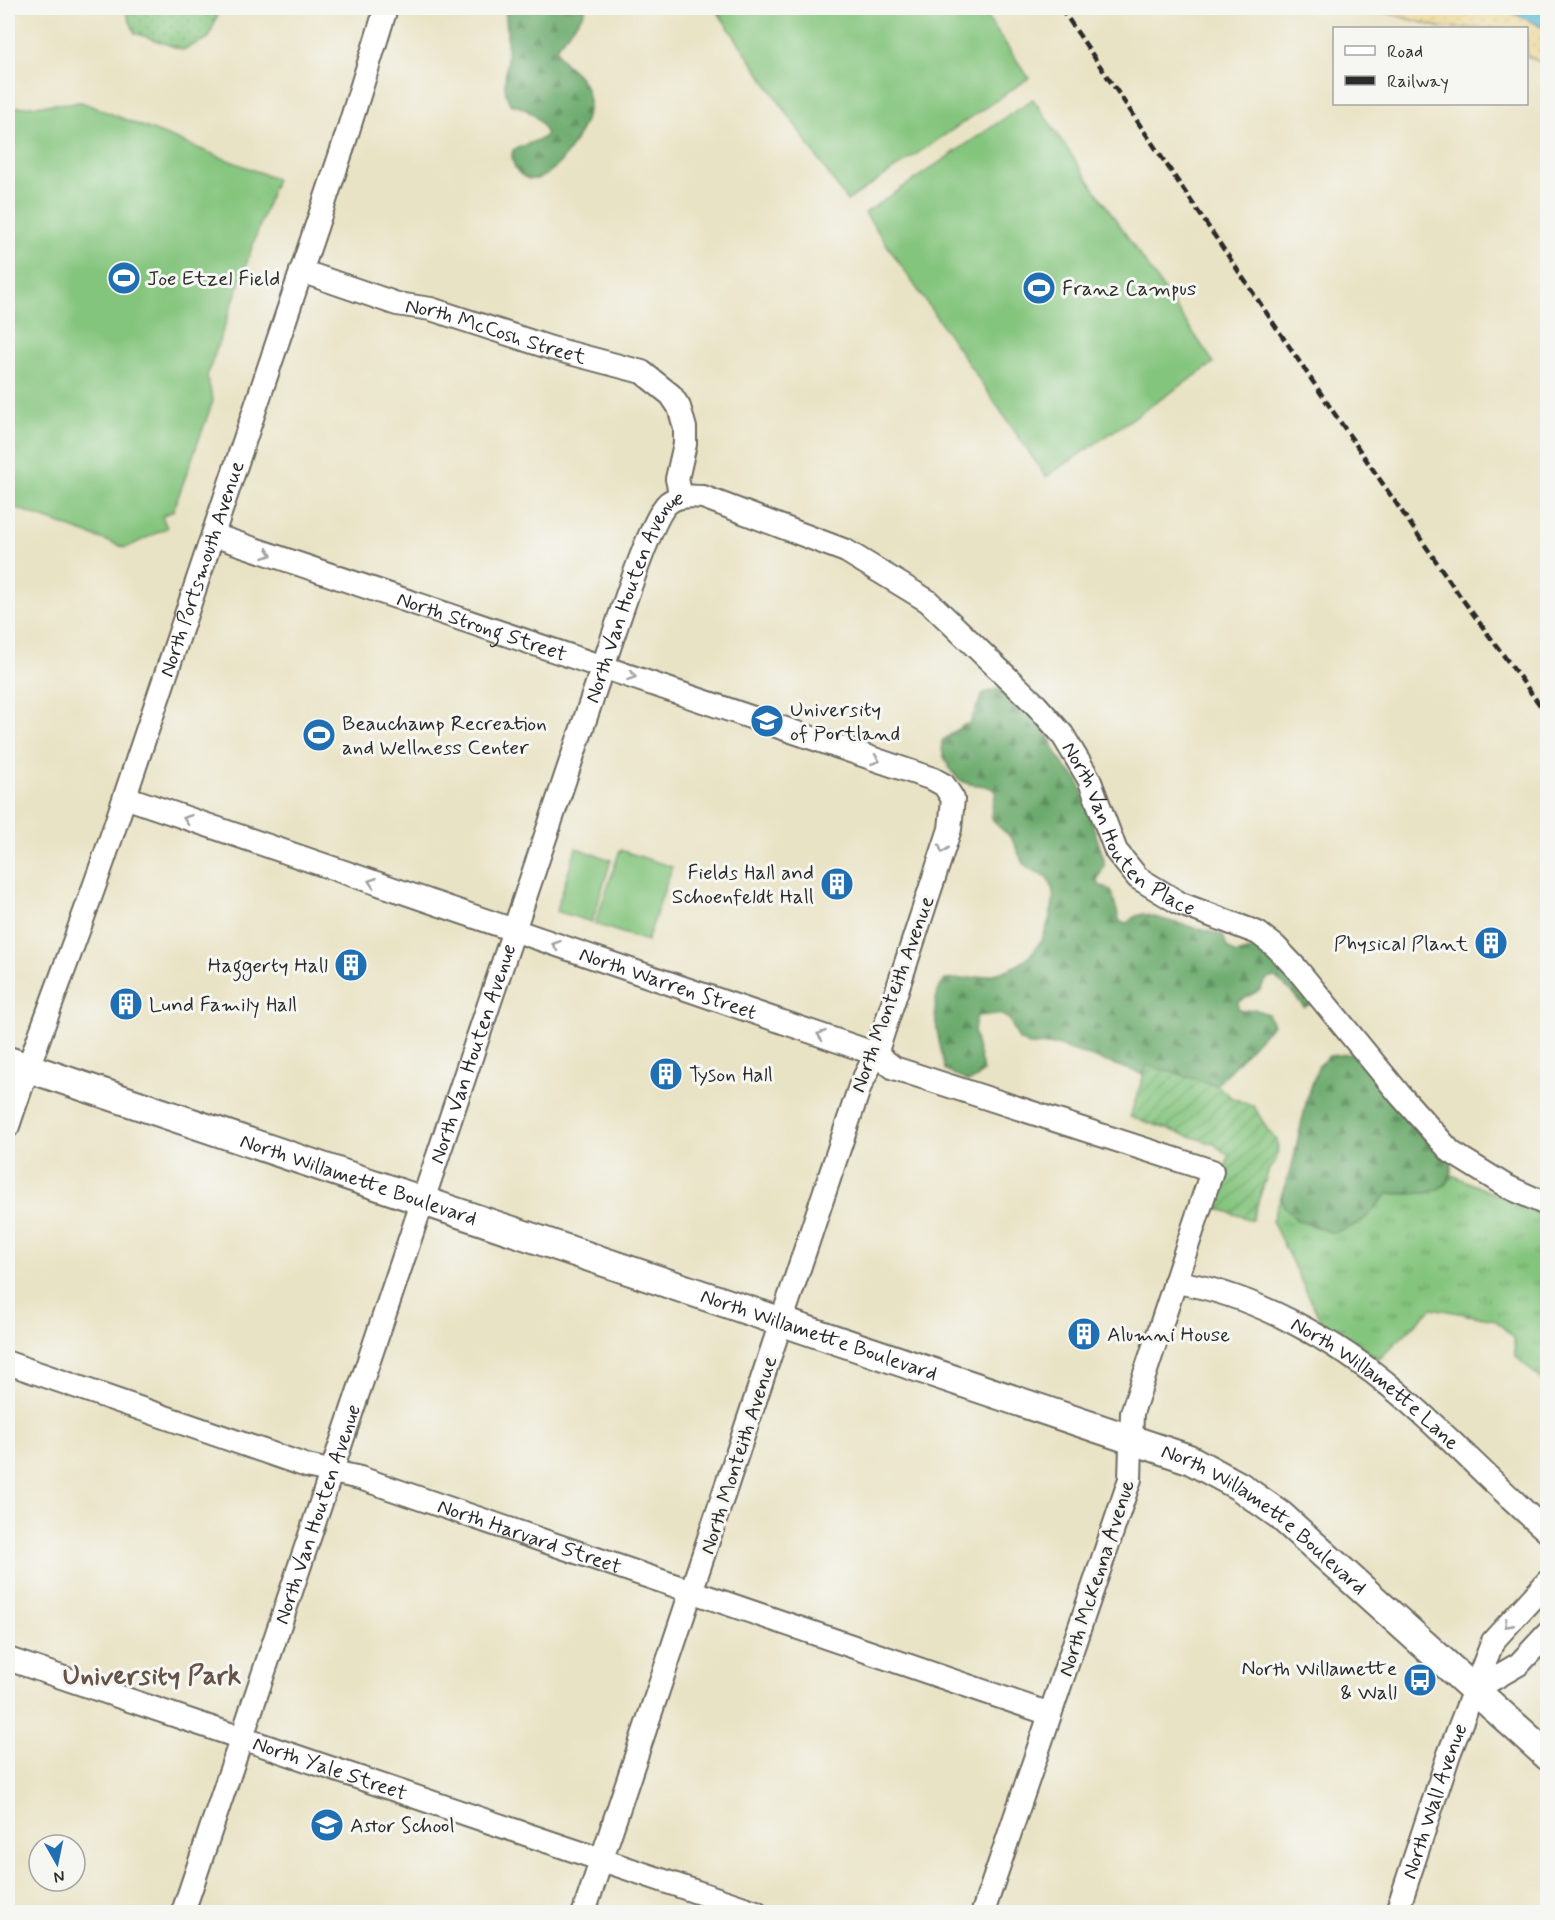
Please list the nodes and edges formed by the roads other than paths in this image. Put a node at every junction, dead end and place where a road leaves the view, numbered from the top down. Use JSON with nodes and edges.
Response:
{"nodes":[{"id":1,"x":386,"y":8,"type":"edge"},
{"id":2,"x":302,"y":271,"type":"junction"},
{"id":3,"x":679,"y":407,"type":"joint"},
{"id":4,"x":681,"y":497,"type":"junction"},
{"id":5,"x":213,"y":535,"type":"junction"},
{"id":6,"x":603,"y":666,"type":"junction"},
{"id":7,"x":951,"y":792,"type":"joint"},
{"id":8,"x":125,"y":797,"type":"junction"},
{"id":9,"x":514,"y":931,"type":"junction"},
{"id":10,"x":876,"y":1054,"type":"junction"},
{"id":11,"x":18,"y":1064,"type":"edge"},
{"id":12,"x":8,"y":1126,"type":"edge"},
{"id":13,"x":1212,"y":1171,"type":"joint"},
{"id":14,"x":424,"y":1201,"type":"junction"},
{"id":15,"x":1548,"y":1204,"type":"edge"},
{"id":16,"x":1175,"y":1282,"type":"junction"},
{"id":17,"x":782,"y":1322,"type":"junction"},
{"id":18,"x":8,"y":1363,"type":"edge"},
{"id":19,"x":1132,"y":1439,"type":"junction"},
{"id":20,"x":332,"y":1472,"type":"junction"},
{"id":21,"x":1548,"y":1532,"type":"edge"},
{"id":22,"x":1548,"y":1581,"type":"edge"},
{"id":23,"x":692,"y":1593,"type":"junction"},
{"id":24,"x":1548,"y":1633,"type":"edge"},
{"id":25,"x":8,"y":1659,"type":"edge"},
{"id":26,"x":1474,"y":1690,"type":"junction"},
{"id":27,"x":1050,"y":1714,"type":"junction"},
{"id":28,"x":241,"y":1738,"type":"junction"},
{"id":29,"x":1548,"y":1756,"type":"edge"},
{"id":30,"x":601,"y":1860,"type":"junction"},
{"id":31,"x":183,"y":1912,"type":"edge"},
{"id":32,"x":584,"y":1912,"type":"edge"},
{"id":33,"x":756,"y":1912,"type":"edge"},
{"id":34,"x":983,"y":1912,"type":"edge"},
{"id":35,"x":1396,"y":1912,"type":"edge"}],
"edges":[{"from":1,"to":2,"type":"street","name":"North Portsmouth Avenue"},
{"from":2,"to":3,"type":"street","name":"North McCosh Street"},
{"from":2,"to":5,"type":"street","name":"North Portsmouth Avenue"},
{"from":3,"to":4,"type":"street","name":"North Van Houten Avenue"},
{"from":4,"to":6,"type":"street","name":"North Van Houten Avenue"},
{"from":4,"to":15,"type":"street","name":"North Van Houten Place"},
{"from":5,"to":6,"type":"street","name":"North Strong Street","one_way":true},
{"from":5,"to":8,"type":"street","name":"North Portsmouth Avenue"},
{"from":6,"to":7,"type":"street","name":"North Strong Street","one_way":true},
{"from":6,"to":9,"type":"street","name":"North Van Houten Avenue"},
{"from":7,"to":10,"type":"street","name":"North Monteith Avenue","one_way":true},
{"from":9,"to":8,"type":"street","name":"North Warren Street","one_way":true},
{"from":8,"to":11,"type":"street","name":"North Portsmouth Avenue"},
{"from":10,"to":9,"type":"street","name":"North Warren Street","one_way":true},
{"from":9,"to":14,"type":"street","name":"North Van Houten Avenue"},
{"from":10,"to":13,"type":"street","name":"North Warren Street"},
{"from":10,"to":17,"type":"street","name":"North Monteith Avenue"},
{"from":11,"to":12,"type":"street","name":"North Portsmouth Avenue"},
{"from":11,"to":14,"type":"main road","name":"North Willamette Boulevard"},
{"from":13,"to":16,"type":"street","name":"North McKenna Avenue"},
{"from":14,"to":17,"type":"main road","name":"North Willamette Boulevard"},
{"from":14,"to":20,"type":"street","name":"North Van Houten Avenue"},
{"from":16,"to":19,"type":"street","name":"North McKenna Avenue"},
{"from":16,"to":21,"type":"street","name":"North Willamette Lane"},
{"from":17,"to":19,"type":"main road","name":"North Willamette Boulevard"},
{"from":17,"to":23,"type":"street","name":"North Monteith Avenue"},
{"from":18,"to":20,"type":"street","name":"North Harvard Street"},
{"from":19,"to":26,"type":"main road","name":"North Willamette Boulevard"},
{"from":19,"to":27,"type":"street","name":"North McKenna Avenue"},
{"from":20,"to":23,"type":"street","name":"North Harvard Street"},
{"from":20,"to":28,"type":"street","name":"North Van Houten Avenue"},
{"from":22,"to":26,"type":"street","name":"North Wall Avenue","one_way":true},
{"from":23,"to":27,"type":"street","name":"North Harvard Street"},
{"from":23,"to":30,"type":"street","name":"North Monteith Avenue"},
{"from":24,"to":26,"type":"street"},
{"from":25,"to":28,"type":"street","name":"North Yale Street"},
{"from":26,"to":29,"type":"main road","name":"North Willamette Boulevard"},
{"from":26,"to":35,"type":"street","name":"North Wall Avenue"},
{"from":27,"to":34,"type":"street","name":"North McKenna Avenue"},
{"from":28,"to":30,"type":"street","name":"North Yale Street"},
{"from":28,"to":31,"type":"street","name":"North Van Houten Avenue"},
{"from":30,"to":32,"type":"street","name":"North Monteith Avenue"},
{"from":30,"to":33,"type":"street","name":"North Yale Street"}]}
